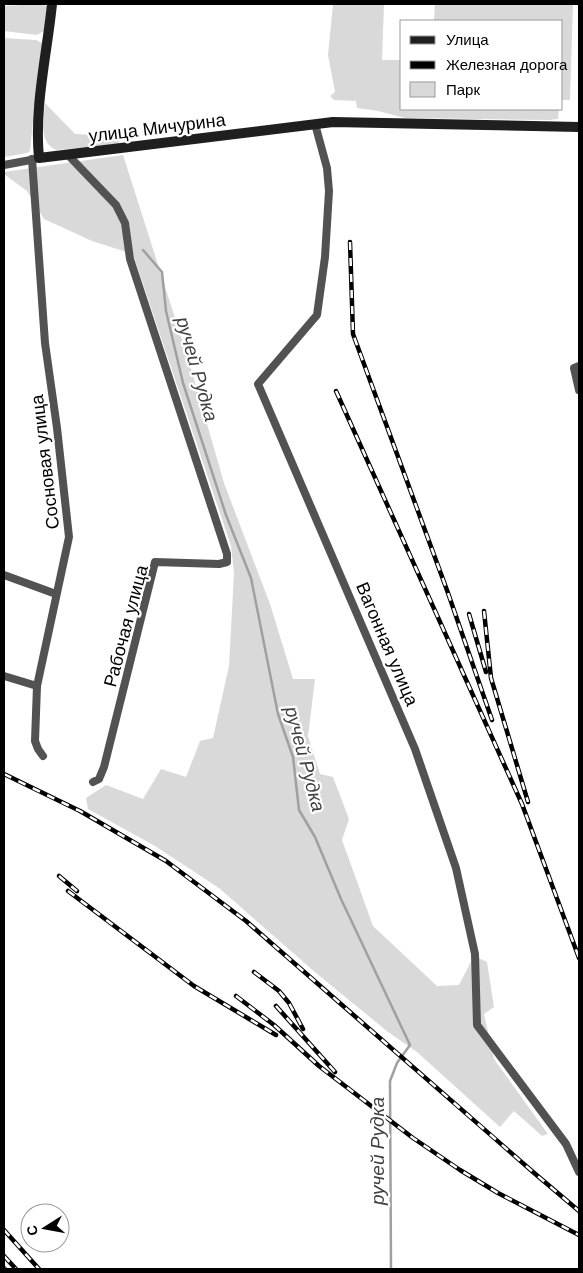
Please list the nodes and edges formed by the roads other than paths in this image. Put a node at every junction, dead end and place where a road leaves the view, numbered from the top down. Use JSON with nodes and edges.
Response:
{"nodes":[{"id":1,"x":52,"y":4,"type":"edge"},
{"id":2,"x":315,"y":124,"type":"junction"},
{"id":3,"x":579,"y":127,"type":"edge"},
{"id":4,"x":68,"y":156,"type":"junction"},
{"id":5,"x":36,"y":159,"type":"junction"},
{"id":6,"x":4,"y":165,"type":"edge"},
{"id":7,"x":576,"y":367,"type":"edge"},
{"id":8,"x":579,"y":390,"type":"edge"},
{"id":9,"x":4,"y":575,"type":"edge"},
{"id":10,"x":56,"y":594,"type":"junction"},
{"id":11,"x":4,"y":676,"type":"edge"},
{"id":12,"x":37,"y":686,"type":"junction"},
{"id":13,"x":43,"y":756,"type":"dead end"},
{"id":14,"x":93,"y":782,"type":"dead end"},
{"id":15,"x":579,"y":1172,"type":"edge"}],
"edges":[{"from":1,"to":5,"type":"main road"},
{"from":2,"to":3,"type":"main road","name":"улица Мичурина"},
{"from":2,"to":4,"type":"main road","name":"улица Мичурина"},
{"from":2,"to":15,"type":"street","name":"Вагонная улица"},
{"from":4,"to":5,"type":"main road","name":"улица Мичурина"},
{"from":4,"to":14,"type":"street","name":"Рабочая улица"},
{"from":5,"to":6,"type":"street","name":"улица Мичурина"},
{"from":5,"to":10,"type":"street","name":"Сосновая улица"},
{"from":7,"to":8,"type":"street"},
{"from":9,"to":10,"type":"street"},
{"from":10,"to":12,"type":"street","name":"Сосновая улица"},
{"from":11,"to":12,"type":"street"},
{"from":12,"to":13,"type":"street","name":"Сосновая улица"}]}
